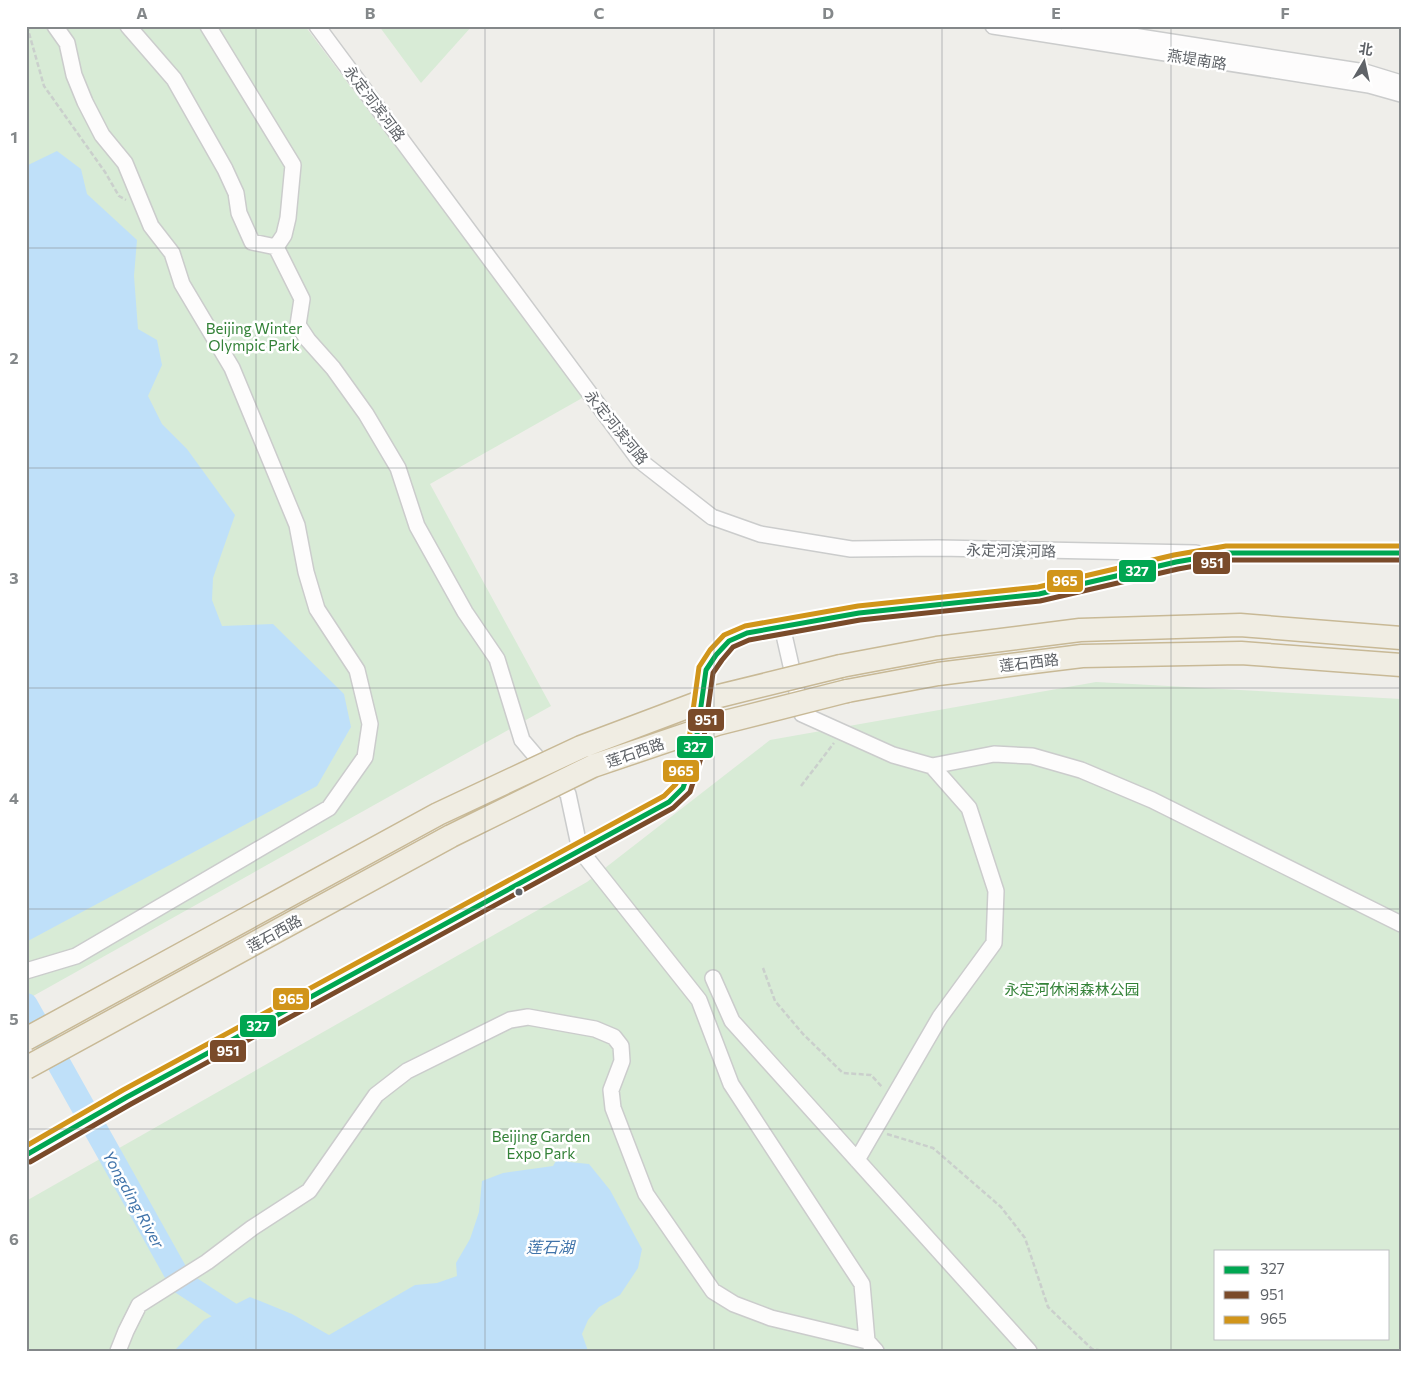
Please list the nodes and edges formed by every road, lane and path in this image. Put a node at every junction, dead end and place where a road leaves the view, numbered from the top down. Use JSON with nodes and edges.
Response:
{"nodes":[{"id":1,"x":27,"y":26,"type":"edge"},
{"id":2,"x":55,"y":26,"type":"edge"},
{"id":3,"x":128,"y":26,"type":"edge"},
{"id":4,"x":208,"y":26,"type":"edge"},
{"id":5,"x":317,"y":26,"type":"edge"},
{"id":6,"x":993,"y":26,"type":"edge"},
{"id":7,"x":1069,"y":26,"type":"edge"},
{"id":8,"x":1401,"y":83,"type":"edge"},
{"id":9,"x":1401,"y":94,"type":"edge"},
{"id":10,"x":147,"y":216,"type":"junction"},
{"id":11,"x":276,"y":247,"type":"junction"},
{"id":12,"x":1228,"y":553,"type":"junction"},
{"id":13,"x":1401,"y":553,"type":"edge"},
{"id":14,"x":782,"y":626,"type":"junction"},
{"id":15,"x":1401,"y":638,"type":"edge"},
{"id":16,"x":1401,"y":665,"type":"edge"},
{"id":17,"x":842,"y":732,"type":"junction"},
{"id":18,"x":932,"y":766,"type":"junction"},
{"id":19,"x":800,"y":786,"type":"dead end"},
{"id":20,"x":580,"y":850,"type":"junction"},
{"id":21,"x":1401,"y":924,"type":"edge"},
{"id":22,"x":763,"y":968,"type":"dead end"},
{"id":23,"x":26,"y":971,"type":"edge"},
{"id":24,"x":713,"y":978,"type":"dead end"},
{"id":25,"x":26,"y":1039,"type":"edge"},
{"id":26,"x":26,"y":1068,"type":"edge"},
{"id":27,"x":892,"y":1099,"type":"junction"},
{"id":28,"x":874,"y":1130,"type":"junction"},
{"id":29,"x":26,"y":1154,"type":"edge"},
{"id":30,"x":857,"y":1160,"type":"junction"},
{"id":31,"x":871,"y":1346,"type":"edge"},
{"id":32,"x":118,"y":1351,"type":"edge"},
{"id":33,"x":1029,"y":1351,"type":"edge"},
{"id":34,"x":1105,"y":1351,"type":"edge"}],
"edges":[{"from":1,"to":10,"type":"path"},
{"from":2,"to":10,"type":"street"},
{"from":3,"to":11,"type":"street"},
{"from":4,"to":11,"type":"street"},
{"from":5,"to":12,"type":"street","name":"永定河滨河路"},
{"from":6,"to":9,"type":"street","name":"燕堤南路"},
{"from":7,"to":8,"type":"street","name":"燕堤南路"},
{"from":10,"to":23,"type":"street"},
{"from":11,"to":20,"type":"street"},
{"from":12,"to":13,"type":"main road"},
{"from":12,"to":14,"type":"main road"},
{"from":14,"to":17,"type":"street"},
{"from":14,"to":20,"type":"main road"},
{"from":15,"to":25,"type":"highway","name":"莲石西路","bridge":true},
{"from":16,"to":26,"type":"highway","name":"莲石西路","bridge":true},
{"from":17,"to":18,"type":"street"},
{"from":17,"to":19,"type":"path"},
{"from":18,"to":21,"type":"street"},
{"from":18,"to":27,"type":"street"},
{"from":20,"to":29,"type":"main road"},
{"from":20,"to":31,"type":"street"},
{"from":22,"to":27,"type":"path"},
{"from":24,"to":30,"type":"street"},
{"from":27,"to":28,"type":"street"},
{"from":28,"to":30,"type":"street"},
{"from":28,"to":34,"type":"path"},
{"from":30,"to":33,"type":"street"},
{"from":31,"to":32,"type":"street"}]}
